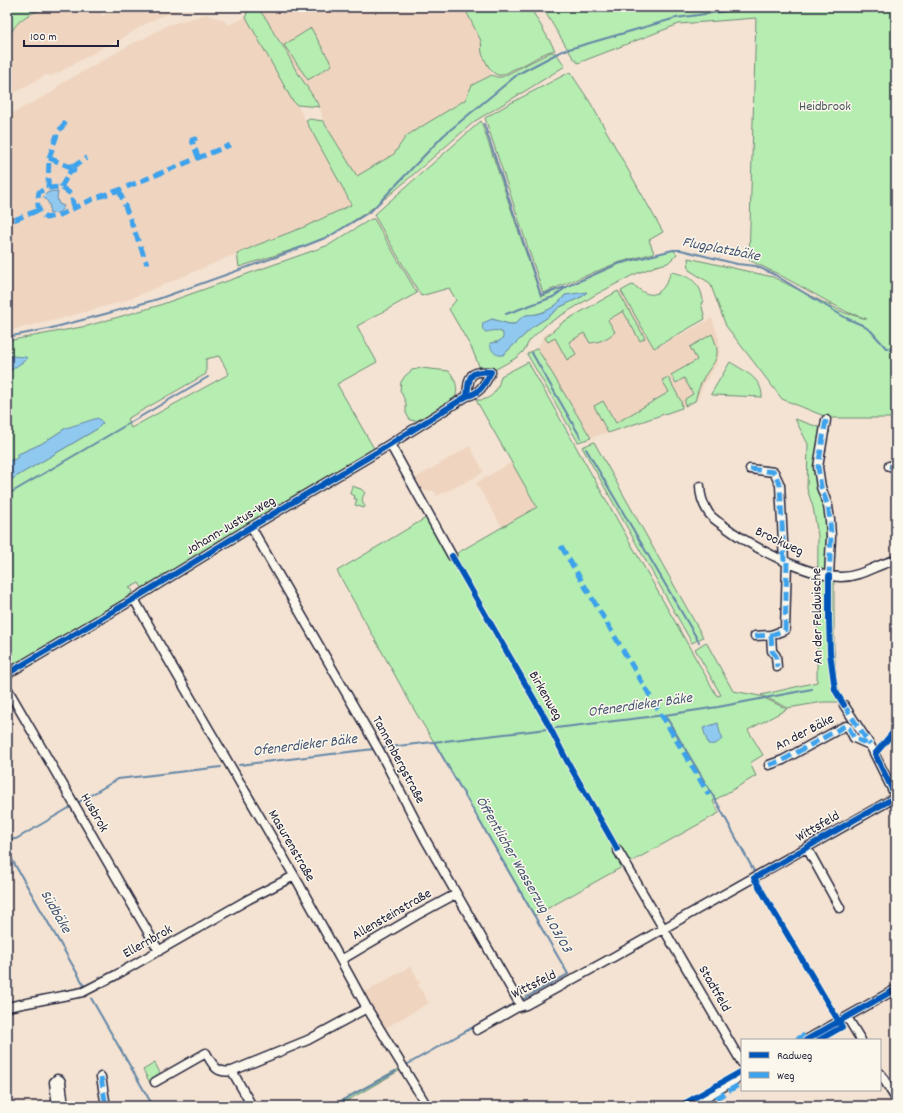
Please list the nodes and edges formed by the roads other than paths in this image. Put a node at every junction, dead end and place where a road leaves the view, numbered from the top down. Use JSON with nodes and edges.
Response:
{"nodes":[{"id":1,"x":467,"y":396,"type":"junction"},
{"id":2,"x":826,"y":420,"type":"dead end"},
{"id":3,"x":390,"y":444,"type":"junction"},
{"id":4,"x":750,"y":469,"type":"dead end"},
{"id":5,"x":700,"y":486,"type":"dead end"},
{"id":6,"x":251,"y":527,"type":"junction"},
{"id":7,"x":452,"y":556,"type":"dead end"},
{"id":8,"x":896,"y":560,"type":"edge"},
{"id":9,"x":785,"y":561,"type":"junction"},
{"id":10,"x":829,"y":576,"type":"junction"},
{"id":11,"x":134,"y":599,"type":"junction"},
{"id":12,"x":771,"y":635,"type":"junction"},
{"id":13,"x":755,"y":636,"type":"dead end"},
{"id":14,"x":778,"y":667,"type":"dead end"},
{"id":15,"x":7,"y":674,"type":"edge"},
{"id":16,"x":7,"y":688,"type":"edge"},
{"id":17,"x":844,"y":705,"type":"dead end"},
{"id":18,"x":870,"y":746,"type":"junction"},
{"id":19,"x":769,"y":765,"type":"dead end"},
{"id":20,"x":896,"y":797,"type":"edge"},
{"id":21,"x":807,"y":848,"type":"junction"},
{"id":22,"x":617,"y":849,"type":"dead end"},
{"id":23,"x":294,"y":876,"type":"junction"},
{"id":24,"x":456,"y":894,"type":"junction"},
{"id":25,"x":840,"y":908,"type":"dead end"},
{"id":26,"x":664,"y":928,"type":"junction"},
{"id":27,"x":159,"y":951,"type":"junction"},
{"id":28,"x":341,"y":960,"type":"junction"},
{"id":29,"x":896,"y":989,"type":"edge"},
{"id":30,"x":7,"y":1006,"type":"edge"},
{"id":31,"x":521,"y":1006,"type":"junction"},
{"id":32,"x":367,"y":1008,"type":"junction"},
{"id":33,"x":847,"y":1017,"type":"junction"},
{"id":34,"x":476,"y":1030,"type":"dead end"},
{"id":35,"x":808,"y":1039,"type":"edge"},
{"id":36,"x":860,"y":1039,"type":"edge"},
{"id":37,"x":741,"y":1061,"type":"edge"},
{"id":38,"x":232,"y":1071,"type":"junction"},
{"id":39,"x":881,"y":1075,"type":"edge"},
{"id":40,"x":101,"y":1077,"type":"dead end"},
{"id":41,"x":741,"y":1077,"type":"edge"},
{"id":42,"x":155,"y":1082,"type":"dead end"},
{"id":43,"x":896,"y":1099,"type":"edge"},
{"id":44,"x":57,"y":1106,"type":"edge"},
{"id":45,"x":64,"y":1106,"type":"edge"},
{"id":46,"x":106,"y":1106,"type":"edge"},
{"id":47,"x":252,"y":1106,"type":"edge"},
{"id":48,"x":427,"y":1106,"type":"edge"},
{"id":49,"x":690,"y":1106,"type":"edge"}],
"edges":[{"from":1,"to":1,"type":"street","name":"Johann-Justus-Weg"},
{"from":1,"to":3,"type":"street","name":"Johann-Justus-Weg"},
{"from":2,"to":10,"type":"street","name":"An der Feldwische"},
{"from":3,"to":6,"type":"street","name":"Johann-Justus-Weg"},
{"from":3,"to":7,"type":"street"},
{"from":4,"to":9,"type":"street"},
{"from":5,"to":9,"type":"street","name":"Brookweg"},
{"from":6,"to":11,"type":"street","name":"Johann-Justus-Weg"},
{"from":6,"to":24,"type":"street","name":"Tannenbergstraße"},
{"from":8,"to":10,"type":"street","name":"Brookweg"},
{"from":9,"to":10,"type":"street","name":"Brookweg"},
{"from":9,"to":12,"type":"street"},
{"from":11,"to":15,"type":"street","name":"Johann-Justus-Weg"},
{"from":11,"to":23,"type":"street","name":"Masurenstraße"},
{"from":12,"to":13,"type":"street"},
{"from":12,"to":14,"type":"street"},
{"from":16,"to":27,"type":"street","name":"Husbrok"},
{"from":17,"to":18,"type":"street"},
{"from":18,"to":19,"type":"street","name":"An der Bäke"},
{"from":18,"to":20,"type":"street"},
{"from":20,"to":21,"type":"street","name":"Wittsfeld"},
{"from":21,"to":25,"type":"street"},
{"from":21,"to":26,"type":"street","name":"Wittsfeld"},
{"from":22,"to":26,"type":"street"},
{"from":23,"to":27,"type":"street","name":"Ellernbrok"},
{"from":23,"to":28,"type":"street","name":"Masurenstraße"},
{"from":24,"to":28,"type":"street","name":"Allensteinstraße"},
{"from":24,"to":31,"type":"street","name":"Tannenbergstraße"},
{"from":26,"to":31,"type":"street","name":"Wittsfeld"},
{"from":26,"to":37,"type":"street","name":"Stadtfeld"},
{"from":27,"to":30,"type":"street","name":"Ellernbrok"},
{"from":28,"to":32,"type":"street","name":"Masurenstraße"},
{"from":29,"to":33,"type":"street"},
{"from":31,"to":34,"type":"street","name":"Wittsfeld"},
{"from":32,"to":38,"type":"street"},
{"from":32,"to":48,"type":"street","name":"Masurenstraße"},
{"from":33,"to":35,"type":"street"},
{"from":33,"to":36,"type":"street"},
{"from":38,"to":42,"type":"street"},
{"from":38,"to":47,"type":"street"},
{"from":39,"to":43,"type":"street"},
{"from":40,"to":46,"type":"street"},
{"from":41,"to":49,"type":"street"},
{"from":44,"to":45,"type":"street"}]}
